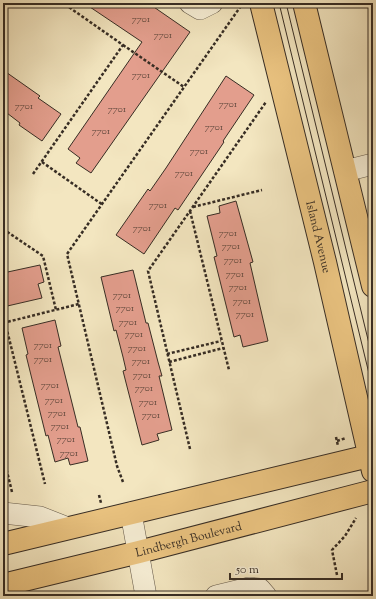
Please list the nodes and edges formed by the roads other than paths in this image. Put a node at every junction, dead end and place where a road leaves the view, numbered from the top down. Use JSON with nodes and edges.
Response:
{"nodes":[{"id":1,"x":190,"y":3,"type":"edge"},
{"id":2,"x":212,"y":3,"type":"edge"},
{"id":3,"x":261,"y":3,"type":"edge"},
{"id":4,"x":304,"y":3,"type":"edge"},
{"id":5,"x":373,"y":164,"type":"edge"},
{"id":6,"x":345,"y":171,"type":"junction"},
{"id":7,"x":373,"y":286,"type":"edge"},
{"id":8,"x":372,"y":460,"type":"edge"},
{"id":9,"x":373,"y":491,"type":"edge"},
{"id":10,"x":3,"y":513,"type":"edge"},
{"id":11,"x":131,"y":513,"type":"junction"},
{"id":12,"x":68,"y":528,"type":"junction"},
{"id":13,"x":3,"y":544,"type":"edge"},
{"id":14,"x":139,"y":552,"type":"junction"},
{"id":15,"x":3,"y":585,"type":"edge"},
{"id":16,"x":220,"y":595,"type":"edge"},
{"id":17,"x":146,"y":596,"type":"edge"},
{"id":18,"x":266,"y":596,"type":"edge"}],
"edges":[{"from":1,"to":2,"type":"street"},
{"from":3,"to":8,"type":"main road","name":"Island Avenue"},
{"from":4,"to":6,"type":"main road"},
{"from":5,"to":6,"type":"street"},
{"from":6,"to":7,"type":"main road"},
{"from":8,"to":11,"type":"main road"},
{"from":9,"to":14,"type":"main road","name":"Lindbergh Boulevard"},
{"from":10,"to":12,"type":"street"},
{"from":11,"to":12,"type":"main road"},
{"from":11,"to":14,"type":"street"},
{"from":12,"to":13,"type":"main road"},
{"from":14,"to":15,"type":"main road","name":"Lindbergh Boulevard"},
{"from":14,"to":17,"type":"street"},
{"from":16,"to":18,"type":"street"}]}
